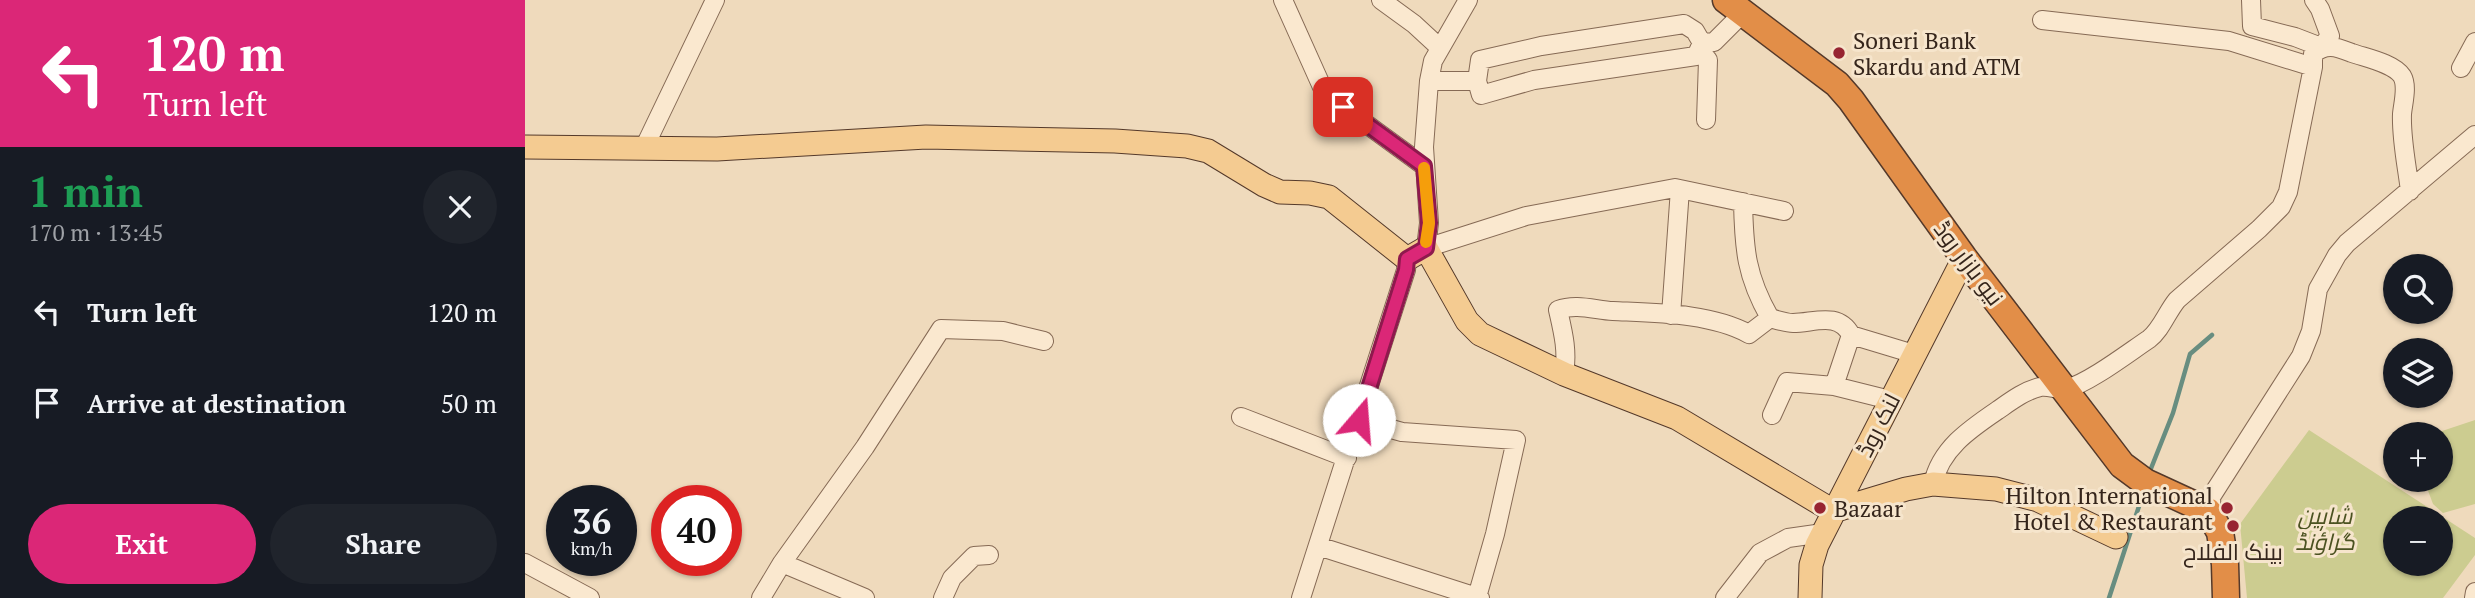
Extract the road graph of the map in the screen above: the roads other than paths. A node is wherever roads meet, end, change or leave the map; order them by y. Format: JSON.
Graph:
{"nodes":[{"id":1,"x":715,"y":0,"type":"edge"},
{"id":2,"x":1283,"y":0,"type":"edge"},
{"id":3,"x":1381,"y":0,"type":"edge"},
{"id":4,"x":1468,"y":0,"type":"edge"},
{"id":5,"x":2251,"y":0,"type":"edge"},
{"id":6,"x":2316,"y":1,"type":"edge"},
{"id":7,"x":1734,"y":6,"type":"edge"},
{"id":8,"x":2042,"y":20,"type":"dead end"},
{"id":9,"x":2475,"y":42,"type":"edge"},
{"id":10,"x":2321,"y":47,"type":"junction"},
{"id":11,"x":1440,"y":48,"type":"junction"},
{"id":12,"x":1699,"y":49,"type":"junction"},
{"id":13,"x":2313,"y":67,"type":"junction"},
{"id":14,"x":2461,"y":68,"type":"dead end"},
{"id":15,"x":1429,"y":81,"type":"junction"},
{"id":16,"x":1477,"y":81,"type":"junction"},
{"id":17,"x":1706,"y":120,"type":"dead end"},
{"id":18,"x":2475,"y":135,"type":"edge"},
{"id":19,"x":525,"y":147,"type":"edge"},
{"id":20,"x":645,"y":148,"type":"junction"},
{"id":21,"x":1424,"y":166,"type":"junction"},
{"id":22,"x":1680,"y":189,"type":"junction"},
{"id":23,"x":2410,"y":191,"type":"junction"},
{"id":24,"x":1743,"y":202,"type":"junction"},
{"id":25,"x":1784,"y":211,"type":"dead end"},
{"id":26,"x":1416,"y":254,"type":"junction"},
{"id":27,"x":1964,"y":258,"type":"junction"},
{"id":28,"x":1671,"y":315,"type":"junction"},
{"id":29,"x":1770,"y":318,"type":"junction"},
{"id":30,"x":1851,"y":335,"type":"junction"},
{"id":31,"x":1044,"y":341,"type":"dead end"},
{"id":32,"x":1914,"y":354,"type":"junction"},
{"id":33,"x":1564,"y":374,"type":"junction"},
{"id":34,"x":1834,"y":386,"type":"junction"},
{"id":35,"x":2064,"y":390,"type":"junction"},
{"id":36,"x":1890,"y":400,"type":"junction"},
{"id":37,"x":1772,"y":415,"type":"dead end"},
{"id":38,"x":1241,"y":417,"type":"dead end"},
{"id":39,"x":1359,"y":420,"type":"junction"},
{"id":40,"x":1347,"y":458,"type":"junction"},
{"id":41,"x":1933,"y":484,"type":"junction"},
{"id":42,"x":1833,"y":511,"type":"junction"},
{"id":43,"x":2212,"y":521,"type":"junction"},
{"id":44,"x":1823,"y":533,"type":"junction"},
{"id":45,"x":2116,"y":537,"type":"dead end"},
{"id":46,"x":1318,"y":546,"type":"junction"},
{"id":47,"x":989,"y":555,"type":"dead end"},
{"id":48,"x":525,"y":563,"type":"edge"},
{"id":49,"x":782,"y":563,"type":"junction"},
{"id":50,"x":2475,"y":592,"type":"edge"},
{"id":51,"x":1479,"y":597,"type":"edge"},
{"id":52,"x":590,"y":598,"type":"edge"},
{"id":53,"x":761,"y":598,"type":"edge"},
{"id":54,"x":865,"y":598,"type":"edge"},
{"id":55,"x":943,"y":598,"type":"edge"},
{"id":56,"x":1301,"y":598,"type":"edge"},
{"id":57,"x":1725,"y":598,"type":"edge"},
{"id":58,"x":1809,"y":598,"type":"edge"},
{"id":59,"x":2226,"y":598,"type":"edge"},
{"id":60,"x":2474,"y":598,"type":"edge"}],
"edges":[{"from":1,"to":20,"type":"street"},
{"from":2,"to":21,"type":"street"},
{"from":3,"to":11,"type":"street"},
{"from":4,"to":11,"type":"street"},
{"from":5,"to":10,"type":"street"},
{"from":6,"to":10,"type":"street"},
{"from":7,"to":12,"type":"street"},
{"from":7,"to":27,"type":"highway","name":"نیو بازار روڈ"},
{"from":8,"to":13,"type":"street"},
{"from":9,"to":14,"type":"street"},
{"from":10,"to":13,"type":"street"},
{"from":10,"to":23,"type":"street"},
{"from":11,"to":15,"type":"street"},
{"from":12,"to":16,"type":"street"},
{"from":12,"to":16,"type":"street"},
{"from":12,"to":17,"type":"street"},
{"from":13,"to":35,"type":"street"},
{"from":15,"to":16,"type":"street"},
{"from":15,"to":21,"type":"street"},
{"from":18,"to":23,"type":"street"},
{"from":19,"to":20,"type":"main road"},
{"from":20,"to":26,"type":"main road"},
{"from":21,"to":26,"type":"street"},
{"from":22,"to":24,"type":"street"},
{"from":22,"to":26,"type":"street"},
{"from":22,"to":28,"type":"street"},
{"from":23,"to":43,"type":"street"},
{"from":24,"to":25,"type":"street"},
{"from":24,"to":29,"type":"street"},
{"from":26,"to":33,"type":"main road"},
{"from":26,"to":39,"type":"street"},
{"from":27,"to":32,"type":"main road","name":"لنک روڈ"},
{"from":27,"to":35,"type":"highway","name":"نیو بازار روڈ"},
{"from":28,"to":29,"type":"street"},
{"from":28,"to":33,"type":"street"},
{"from":29,"to":30,"type":"street"},
{"from":30,"to":32,"type":"street"},
{"from":30,"to":34,"type":"street"},
{"from":31,"to":49,"type":"street"},
{"from":32,"to":36,"type":"main road","name":"لنک روڈ"},
{"from":33,"to":42,"type":"main road"},
{"from":34,"to":36,"type":"street"},
{"from":34,"to":37,"type":"street"},
{"from":35,"to":41,"type":"street"},
{"from":35,"to":43,"type":"highway","name":"نیو بازار روڈ"},
{"from":36,"to":42,"type":"main road","name":"لنک روڈ"},
{"from":38,"to":40,"type":"street"},
{"from":39,"to":40,"type":"street"},
{"from":39,"to":51,"type":"street"},
{"from":40,"to":46,"type":"street"},
{"from":41,"to":42,"type":"main road"},
{"from":41,"to":45,"type":"main road"},
{"from":42,"to":44,"type":"main road","name":"لنک روڈ"},
{"from":43,"to":59,"type":"highway"},
{"from":44,"to":57,"type":"street"},
{"from":44,"to":58,"type":"main road","name":"لنک روڈ"},
{"from":46,"to":51,"type":"street"},
{"from":46,"to":56,"type":"street"},
{"from":47,"to":55,"type":"street"},
{"from":48,"to":52,"type":"street"},
{"from":49,"to":53,"type":"street"},
{"from":49,"to":54,"type":"street"},
{"from":50,"to":60,"type":"street"}]}
